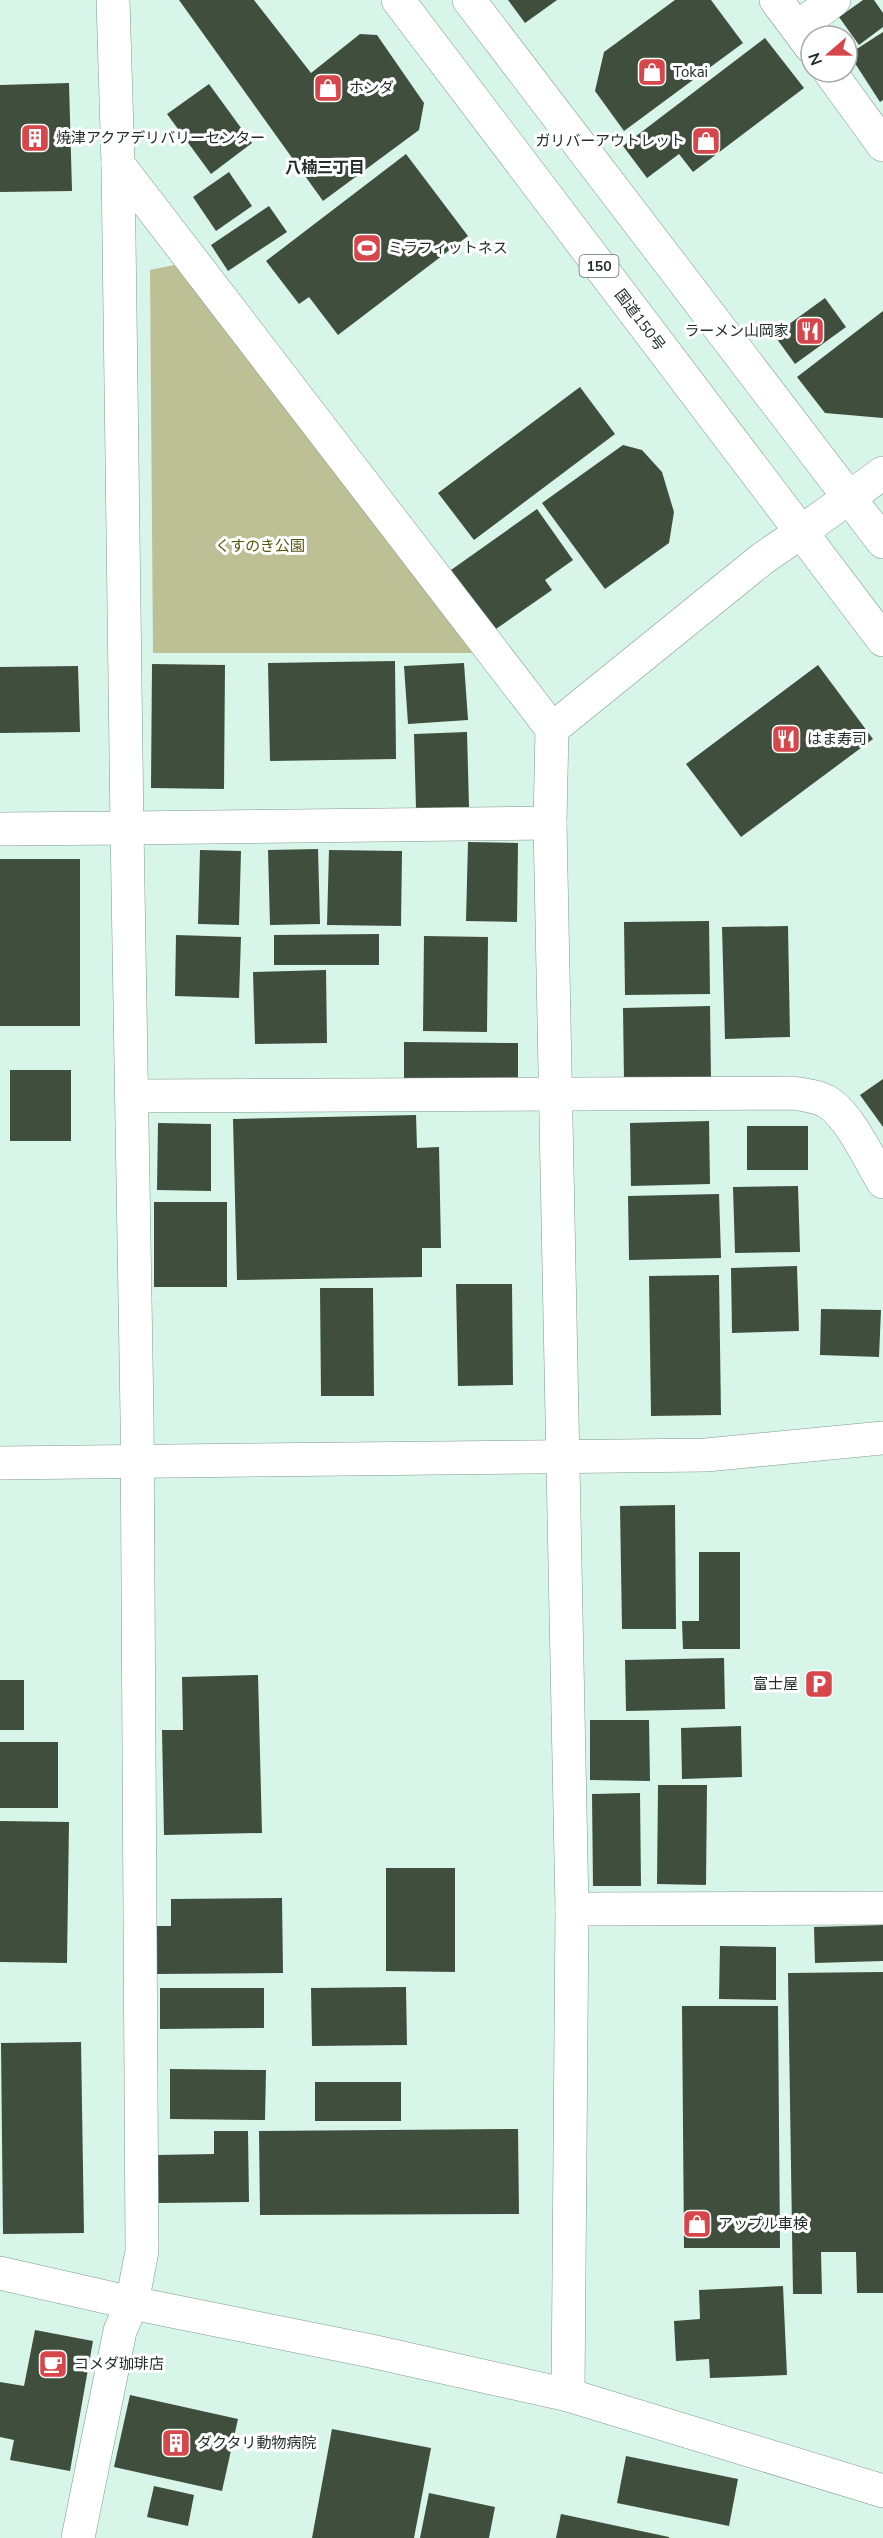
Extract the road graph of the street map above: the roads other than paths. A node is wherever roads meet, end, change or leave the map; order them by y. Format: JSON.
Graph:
{"nodes":[{"id":1,"x":113,"y":0,"type":"edge"},
{"id":2,"x":398,"y":0,"type":"edge"},
{"id":3,"x":469,"y":0,"type":"edge"},
{"id":4,"x":776,"y":0,"type":"edge"},
{"id":5,"x":834,"y":0,"type":"edge"},
{"id":6,"x":815,"y":24,"type":"edge"},
{"id":7,"x":799,"y":30,"type":"edge"},
{"id":8,"x":839,"y":84,"type":"edge"},
{"id":9,"x":883,"y":145,"type":"edge"},
{"id":10,"x":118,"y":164,"type":"junction"},
{"id":11,"x":883,"y":473,"type":"edge"},
{"id":12,"x":849,"y":497,"type":"junction"},
{"id":13,"x":801,"y":532,"type":"junction"},
{"id":14,"x":883,"y":542,"type":"edge"},
{"id":15,"x":883,"y":640,"type":"edge"},
{"id":16,"x":552,"y":729,"type":"junction"},
{"id":17,"x":550,"y":823,"type":"junction"},
{"id":18,"x":127,"y":828,"type":"junction"},
{"id":19,"x":0,"y":829,"type":"edge"},
{"id":20,"x":556,"y":1095,"type":"junction"},
{"id":21,"x":133,"y":1096,"type":"junction"},
{"id":22,"x":883,"y":1182,"type":"edge"},
{"id":23,"x":883,"y":1438,"type":"edge"},
{"id":24,"x":563,"y":1457,"type":"junction"},
{"id":25,"x":138,"y":1462,"type":"junction"},
{"id":26,"x":0,"y":1463,"type":"edge"},
{"id":27,"x":883,"y":1908,"type":"edge"},
{"id":28,"x":572,"y":1909,"type":"junction"},
{"id":29,"x":0,"y":2273,"type":"edge"},
{"id":30,"x":132,"y":2303,"type":"junction"},
{"id":31,"x":568,"y":2395,"type":"junction"},
{"id":32,"x":883,"y":2491,"type":"edge"},
{"id":33,"x":78,"y":2538,"type":"edge"}],
"edges":[{"from":1,"to":10,"type":"main road"},
{"from":2,"to":13,"type":"main road","name":"国道150号","number":"150"},
{"from":3,"to":12,"type":"main road"},
{"from":4,"to":7,"type":"main road"},
{"from":5,"to":6,"type":"main road"},
{"from":8,"to":9,"type":"main road"},
{"from":10,"to":16,"type":"main road"},
{"from":10,"to":18,"type":"main road"},
{"from":11,"to":12,"type":"main road"},
{"from":12,"to":13,"type":"main road"},
{"from":12,"to":14,"type":"main road"},
{"from":13,"to":15,"type":"main road","name":"国道150号","number":"150"},
{"from":13,"to":16,"type":"main road"},
{"from":16,"to":17,"type":"main road"},
{"from":17,"to":18,"type":"main road"},
{"from":17,"to":20,"type":"main road"},
{"from":18,"to":19,"type":"main road"},
{"from":18,"to":21,"type":"main road"},
{"from":20,"to":21,"type":"main road"},
{"from":20,"to":22,"type":"main road"},
{"from":20,"to":24,"type":"main road"},
{"from":21,"to":25,"type":"main road"},
{"from":23,"to":24,"type":"main road"},
{"from":24,"to":25,"type":"main road"},
{"from":24,"to":28,"type":"main road"},
{"from":25,"to":26,"type":"main road"},
{"from":25,"to":30,"type":"main road"},
{"from":27,"to":28,"type":"main road"},
{"from":28,"to":31,"type":"main road"},
{"from":29,"to":30,"type":"main road"},
{"from":30,"to":31,"type":"main road"},
{"from":30,"to":33,"type":"main road"},
{"from":31,"to":32,"type":"main road"}]}
